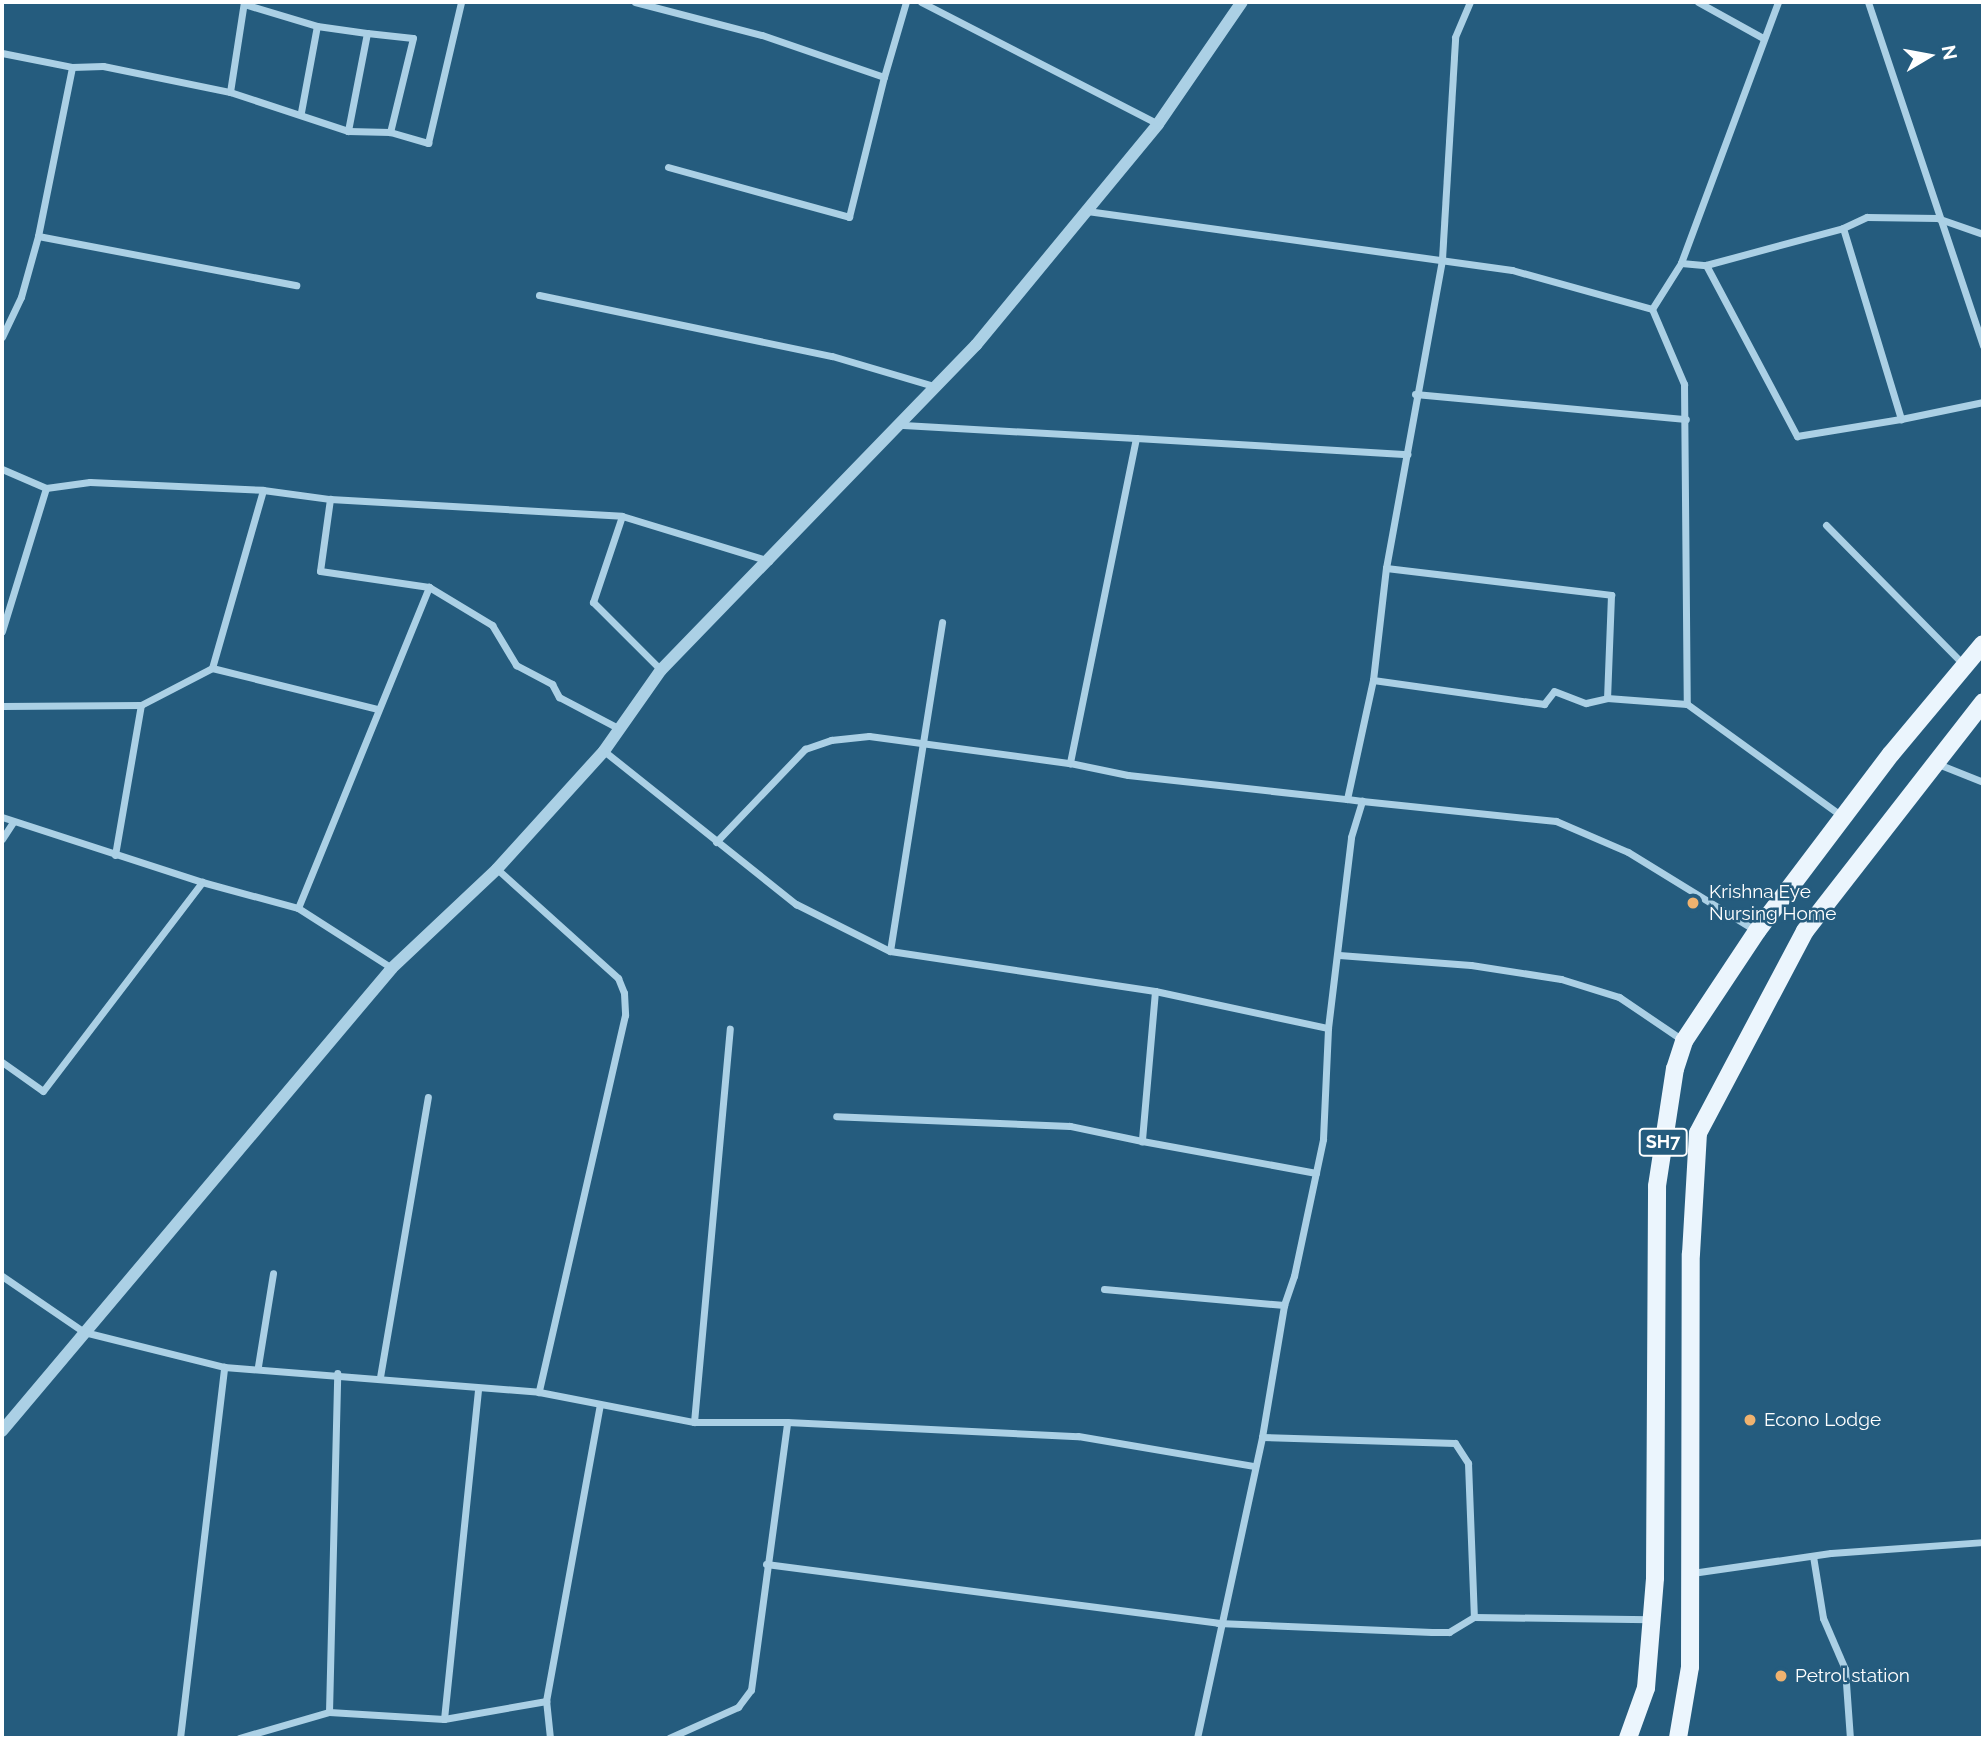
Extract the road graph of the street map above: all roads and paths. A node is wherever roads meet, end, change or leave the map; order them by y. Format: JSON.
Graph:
{"nodes":[{"id":1,"x":461,"y":2,"type":"edge"},
{"id":2,"x":635,"y":2,"type":"edge"},
{"id":3,"x":906,"y":2,"type":"edge"},
{"id":4,"x":921,"y":2,"type":"edge"},
{"id":5,"x":1242,"y":2,"type":"edge"},
{"id":6,"x":1470,"y":2,"type":"edge"},
{"id":7,"x":1698,"y":2,"type":"edge"},
{"id":8,"x":1777,"y":2,"type":"edge"},
{"id":9,"x":1868,"y":2,"type":"edge"},
{"id":10,"x":244,"y":3,"type":"edge"},
{"id":11,"x":317,"y":26,"type":"junction"},
{"id":12,"x":368,"y":33,"type":"junction"},
{"id":13,"x":1763,"y":37,"type":"junction"},
{"id":14,"x":2,"y":53,"type":"edge"},
{"id":15,"x":72,"y":67,"type":"junction"},
{"id":16,"x":884,"y":76,"type":"junction"},
{"id":17,"x":230,"y":92,"type":"junction"},
{"id":18,"x":301,"y":112,"type":"junction"},
{"id":19,"x":1158,"y":124,"type":"junction"},
{"id":20,"x":348,"y":131,"type":"junction"},
{"id":21,"x":390,"y":132,"type":"junction"},
{"id":22,"x":668,"y":167,"type":"dead end"},
{"id":23,"x":1087,"y":211,"type":"junction"},
{"id":24,"x":1937,"y":218,"type":"junction"},
{"id":25,"x":1843,"y":228,"type":"junction"},
{"id":26,"x":1983,"y":234,"type":"edge"},
{"id":27,"x":38,"y":236,"type":"junction"},
{"id":28,"x":1442,"y":259,"type":"junction"},
{"id":29,"x":1681,"y":263,"type":"junction"},
{"id":30,"x":1706,"y":265,"type":"junction"},
{"id":31,"x":296,"y":285,"type":"dead end"},
{"id":32,"x":539,"y":295,"type":"dead end"},
{"id":33,"x":1652,"y":309,"type":"junction"},
{"id":34,"x":2,"y":337,"type":"edge"},
{"id":35,"x":1983,"y":346,"type":"edge"},
{"id":36,"x":937,"y":387,"type":"junction"},
{"id":37,"x":1415,"y":394,"type":"junction"},
{"id":38,"x":1983,"y":402,"type":"edge"},
{"id":39,"x":1686,"y":419,"type":"junction"},
{"id":40,"x":1901,"y":419,"type":"junction"},
{"id":41,"x":903,"y":425,"type":"junction"},
{"id":42,"x":1136,"y":438,"type":"junction"},
{"id":43,"x":1408,"y":454,"type":"junction"},
{"id":44,"x":2,"y":469,"type":"edge"},
{"id":45,"x":46,"y":488,"type":"junction"},
{"id":46,"x":263,"y":490,"type":"junction"},
{"id":47,"x":330,"y":499,"type":"junction"},
{"id":48,"x":622,"y":516,"type":"junction"},
{"id":49,"x":1826,"y":525,"type":"dead end"},
{"id":50,"x":769,"y":561,"type":"junction"},
{"id":51,"x":1386,"y":568,"type":"junction"},
{"id":52,"x":429,"y":587,"type":"junction"},
{"id":53,"x":942,"y":622,"type":"dead end"},
{"id":54,"x":2,"y":631,"type":"edge"},
{"id":55,"x":1983,"y":643,"type":"edge"},
{"id":56,"x":1966,"y":667,"type":"junction"},
{"id":57,"x":212,"y":668,"type":"junction"},
{"id":58,"x":661,"y":670,"type":"junction"},
{"id":59,"x":1373,"y":680,"type":"junction"},
{"id":60,"x":1606,"y":698,"type":"junction"},
{"id":61,"x":1983,"y":702,"type":"edge"},
{"id":62,"x":1688,"y":704,"type":"junction"},
{"id":63,"x":141,"y":705,"type":"junction"},
{"id":64,"x":2,"y":706,"type":"edge"},
{"id":65,"x":378,"y":709,"type":"junction"},
{"id":66,"x":620,"y":729,"type":"junction"},
{"id":67,"x":921,"y":741,"type":"junction"},
{"id":68,"x":604,"y":751,"type":"junction"},
{"id":69,"x":1070,"y":762,"type":"junction"},
{"id":70,"x":1937,"y":764,"type":"junction"},
{"id":71,"x":1983,"y":782,"type":"edge"},
{"id":72,"x":1348,"y":799,"type":"junction"},
{"id":73,"x":1362,"y":801,"type":"junction"},
{"id":74,"x":2,"y":817,"type":"edge"},
{"id":75,"x":1844,"y":817,"type":"junction"},
{"id":76,"x":13,"y":821,"type":"junction"},
{"id":77,"x":2,"y":839,"type":"edge"},
{"id":78,"x":716,"y":842,"type":"junction"},
{"id":79,"x":115,"y":855,"type":"junction"},
{"id":80,"x":496,"y":869,"type":"junction"},
{"id":81,"x":202,"y":882,"type":"junction"},
{"id":82,"x":298,"y":908,"type":"junction"},
{"id":83,"x":1757,"y":931,"type":"junction"},
{"id":84,"x":890,"y":951,"type":"junction"},
{"id":85,"x":1339,"y":955,"type":"junction"},
{"id":86,"x":392,"y":968,"type":"junction"},
{"id":87,"x":1155,"y":991,"type":"junction"},
{"id":88,"x":1328,"y":1028,"type":"junction"},
{"id":89,"x":730,"y":1029,"type":"dead end"},
{"id":90,"x":1684,"y":1041,"type":"junction"},
{"id":91,"x":2,"y":1062,"type":"edge"},
{"id":92,"x":428,"y":1097,"type":"dead end"},
{"id":93,"x":836,"y":1116,"type":"dead end"},
{"id":94,"x":1142,"y":1141,"type":"junction"},
{"id":95,"x":1316,"y":1173,"type":"junction"},
{"id":96,"x":273,"y":1273,"type":"dead end"},
{"id":97,"x":2,"y":1276,"type":"edge"},
{"id":98,"x":1104,"y":1290,"type":"dead end"},
{"id":99,"x":1284,"y":1305,"type":"junction"},
{"id":100,"x":84,"y":1332,"type":"junction"},
{"id":101,"x":258,"y":1366,"type":"junction"},
{"id":102,"x":224,"y":1367,"type":"junction"},
{"id":103,"x":337,"y":1373,"type":"junction"},
{"id":104,"x":380,"y":1377,"type":"junction"},
{"id":105,"x":478,"y":1389,"type":"junction"},
{"id":106,"x":539,"y":1392,"type":"junction"},
{"id":107,"x":600,"y":1405,"type":"junction"},
{"id":108,"x":694,"y":1422,"type":"junction"},
{"id":109,"x":787,"y":1422,"type":"junction"},
{"id":110,"x":2,"y":1431,"type":"edge"},
{"id":111,"x":1262,"y":1437,"type":"junction"},
{"id":112,"x":1254,"y":1466,"type":"junction"},
{"id":113,"x":1983,"y":1542,"type":"edge"},
{"id":114,"x":1813,"y":1556,"type":"junction"},
{"id":115,"x":766,"y":1564,"type":"junction"},
{"id":116,"x":1689,"y":1573,"type":"junction"},
{"id":117,"x":1474,"y":1617,"type":"junction"},
{"id":118,"x":1653,"y":1619,"type":"junction"},
{"id":119,"x":1219,"y":1623,"type":"junction"},
{"id":120,"x":545,"y":1700,"type":"junction"},
{"id":121,"x":329,"y":1712,"type":"junction"},
{"id":122,"x":444,"y":1719,"type":"junction"},
{"id":123,"x":180,"y":1738,"type":"edge"},
{"id":124,"x":239,"y":1738,"type":"edge"},
{"id":125,"x":551,"y":1738,"type":"edge"},
{"id":126,"x":669,"y":1738,"type":"edge"},
{"id":127,"x":1197,"y":1738,"type":"edge"},
{"id":128,"x":1628,"y":1738,"type":"edge"},
{"id":129,"x":1678,"y":1738,"type":"edge"},
{"id":130,"x":1850,"y":1738,"type":"edge"}],
"edges":[{"from":1,"to":21,"type":"street"},
{"from":2,"to":16,"type":"street"},
{"from":3,"to":16,"type":"street"},
{"from":4,"to":19,"type":"street"},
{"from":5,"to":19,"type":"street"},
{"from":6,"to":28,"type":"street"},
{"from":7,"to":13,"type":"street"},
{"from":8,"to":13,"type":"street"},
{"from":9,"to":24,"type":"street"},
{"from":10,"to":11,"type":"street"},
{"from":10,"to":17,"type":"street"},
{"from":11,"to":12,"type":"street"},
{"from":11,"to":18,"type":"street"},
{"from":12,"to":20,"type":"street"},
{"from":12,"to":21,"type":"street"},
{"from":13,"to":29,"type":"street"},
{"from":14,"to":15,"type":"street"},
{"from":15,"to":17,"type":"street"},
{"from":15,"to":27,"type":"street"},
{"from":16,"to":22,"type":"street"},
{"from":17,"to":18,"type":"street"},
{"from":18,"to":20,"type":"street"},
{"from":19,"to":23,"type":"street"},
{"from":20,"to":21,"type":"street"},
{"from":23,"to":28,"type":"street"},
{"from":23,"to":36,"type":"street"},
{"from":24,"to":25,"type":"street"},
{"from":24,"to":26,"type":"street"},
{"from":24,"to":35,"type":"street"},
{"from":25,"to":30,"type":"street"},
{"from":25,"to":40,"type":"street"},
{"from":27,"to":31,"type":"street"},
{"from":27,"to":34,"type":"street"},
{"from":28,"to":33,"type":"street"},
{"from":28,"to":37,"type":"street"},
{"from":29,"to":30,"type":"street"},
{"from":29,"to":33,"type":"street"},
{"from":30,"to":40,"type":"street"},
{"from":32,"to":36,"type":"street"},
{"from":33,"to":39,"type":"street"},
{"from":36,"to":41,"type":"street"},
{"from":37,"to":39,"type":"street"},
{"from":37,"to":43,"type":"street"},
{"from":38,"to":40,"type":"street"},
{"from":39,"to":62,"type":"street"},
{"from":41,"to":42,"type":"street"},
{"from":41,"to":50,"type":"street"},
{"from":42,"to":43,"type":"street"},
{"from":42,"to":69,"type":"street"},
{"from":43,"to":51,"type":"street"},
{"from":44,"to":45,"type":"street"},
{"from":45,"to":46,"type":"street"},
{"from":45,"to":54,"type":"street"},
{"from":46,"to":47,"type":"street"},
{"from":46,"to":57,"type":"street"},
{"from":47,"to":48,"type":"street"},
{"from":47,"to":52,"type":"street"},
{"from":48,"to":50,"type":"street"},
{"from":48,"to":58,"type":"street"},
{"from":49,"to":56,"type":"street"},
{"from":50,"to":58,"type":"street"},
{"from":51,"to":59,"type":"street"},
{"from":51,"to":60,"type":"street"},
{"from":52,"to":65,"type":"street"},
{"from":52,"to":66,"type":"street"},
{"from":53,"to":67,"type":"street"},
{"from":55,"to":56,"type":"main road","number":"SH7"},
{"from":56,"to":75,"type":"main road","number":"SH7"},
{"from":57,"to":63,"type":"street"},
{"from":57,"to":65,"type":"street"},
{"from":58,"to":66,"type":"street"},
{"from":59,"to":60,"type":"street"},
{"from":59,"to":72,"type":"street"},
{"from":60,"to":62,"type":"street"},
{"from":61,"to":70,"type":"main road","number":"SH7"},
{"from":62,"to":75,"type":"street"},
{"from":63,"to":64,"type":"street"},
{"from":63,"to":79,"type":"street"},
{"from":65,"to":82,"type":"street"},
{"from":66,"to":68,"type":"street"},
{"from":67,"to":69,"type":"street"},
{"from":67,"to":78,"type":"street"},
{"from":67,"to":84,"type":"street"},
{"from":68,"to":78,"type":"street"},
{"from":68,"to":80,"type":"street"},
{"from":69,"to":72,"type":"street"},
{"from":70,"to":71,"type":"street"},
{"from":70,"to":116,"type":"main road","number":"SH7"},
{"from":72,"to":73,"type":"street"},
{"from":73,"to":83,"type":"street"},
{"from":73,"to":85,"type":"street"},
{"from":74,"to":76,"type":"street"},
{"from":75,"to":83,"type":"main road","number":"SH7"},
{"from":76,"to":77,"type":"street"},
{"from":76,"to":79,"type":"street"},
{"from":78,"to":84,"type":"street"},
{"from":79,"to":81,"type":"street"},
{"from":80,"to":86,"type":"street"},
{"from":80,"to":106,"type":"street"},
{"from":81,"to":82,"type":"street"},
{"from":81,"to":91,"type":"street"},
{"from":82,"to":86,"type":"street"},
{"from":83,"to":90,"type":"main road","number":"SH7"},
{"from":84,"to":87,"type":"street"},
{"from":85,"to":88,"type":"street"},
{"from":85,"to":90,"type":"street"},
{"from":86,"to":100,"type":"street"},
{"from":87,"to":88,"type":"street"},
{"from":87,"to":94,"type":"street"},
{"from":88,"to":95,"type":"street"},
{"from":89,"to":108,"type":"street"},
{"from":90,"to":118,"type":"main road","number":"SH7"},
{"from":92,"to":104,"type":"street"},
{"from":93,"to":94,"type":"street"},
{"from":94,"to":95,"type":"street"},
{"from":95,"to":99,"type":"street"},
{"from":96,"to":101,"type":"street"},
{"from":97,"to":100,"type":"street"},
{"from":98,"to":99,"type":"street"},
{"from":99,"to":111,"type":"street"},
{"from":100,"to":102,"type":"street"},
{"from":100,"to":110,"type":"street"},
{"from":101,"to":102,"type":"street"},
{"from":101,"to":103,"type":"street"},
{"from":102,"to":123,"type":"street"},
{"from":103,"to":104,"type":"street"},
{"from":103,"to":121,"type":"street"},
{"from":104,"to":105,"type":"street"},
{"from":105,"to":106,"type":"street"},
{"from":105,"to":122,"type":"street"},
{"from":106,"to":107,"type":"street"},
{"from":107,"to":108,"type":"street"},
{"from":107,"to":120,"type":"street"},
{"from":108,"to":109,"type":"street"},
{"from":109,"to":112,"type":"street"},
{"from":109,"to":115,"type":"street"},
{"from":111,"to":112,"type":"street"},
{"from":111,"to":117,"type":"street"},
{"from":112,"to":119,"type":"street"},
{"from":113,"to":114,"type":"street"},
{"from":114,"to":116,"type":"street"},
{"from":114,"to":130,"type":"street"},
{"from":115,"to":119,"type":"street"},
{"from":115,"to":126,"type":"street"},
{"from":116,"to":129,"type":"main road","number":"SH7"},
{"from":117,"to":118,"type":"street"},
{"from":117,"to":119,"type":"street"},
{"from":118,"to":128,"type":"main road","number":"SH7"},
{"from":119,"to":127,"type":"street"},
{"from":120,"to":122,"type":"street"},
{"from":120,"to":125,"type":"street"},
{"from":121,"to":122,"type":"street"},
{"from":121,"to":124,"type":"street"}]}
